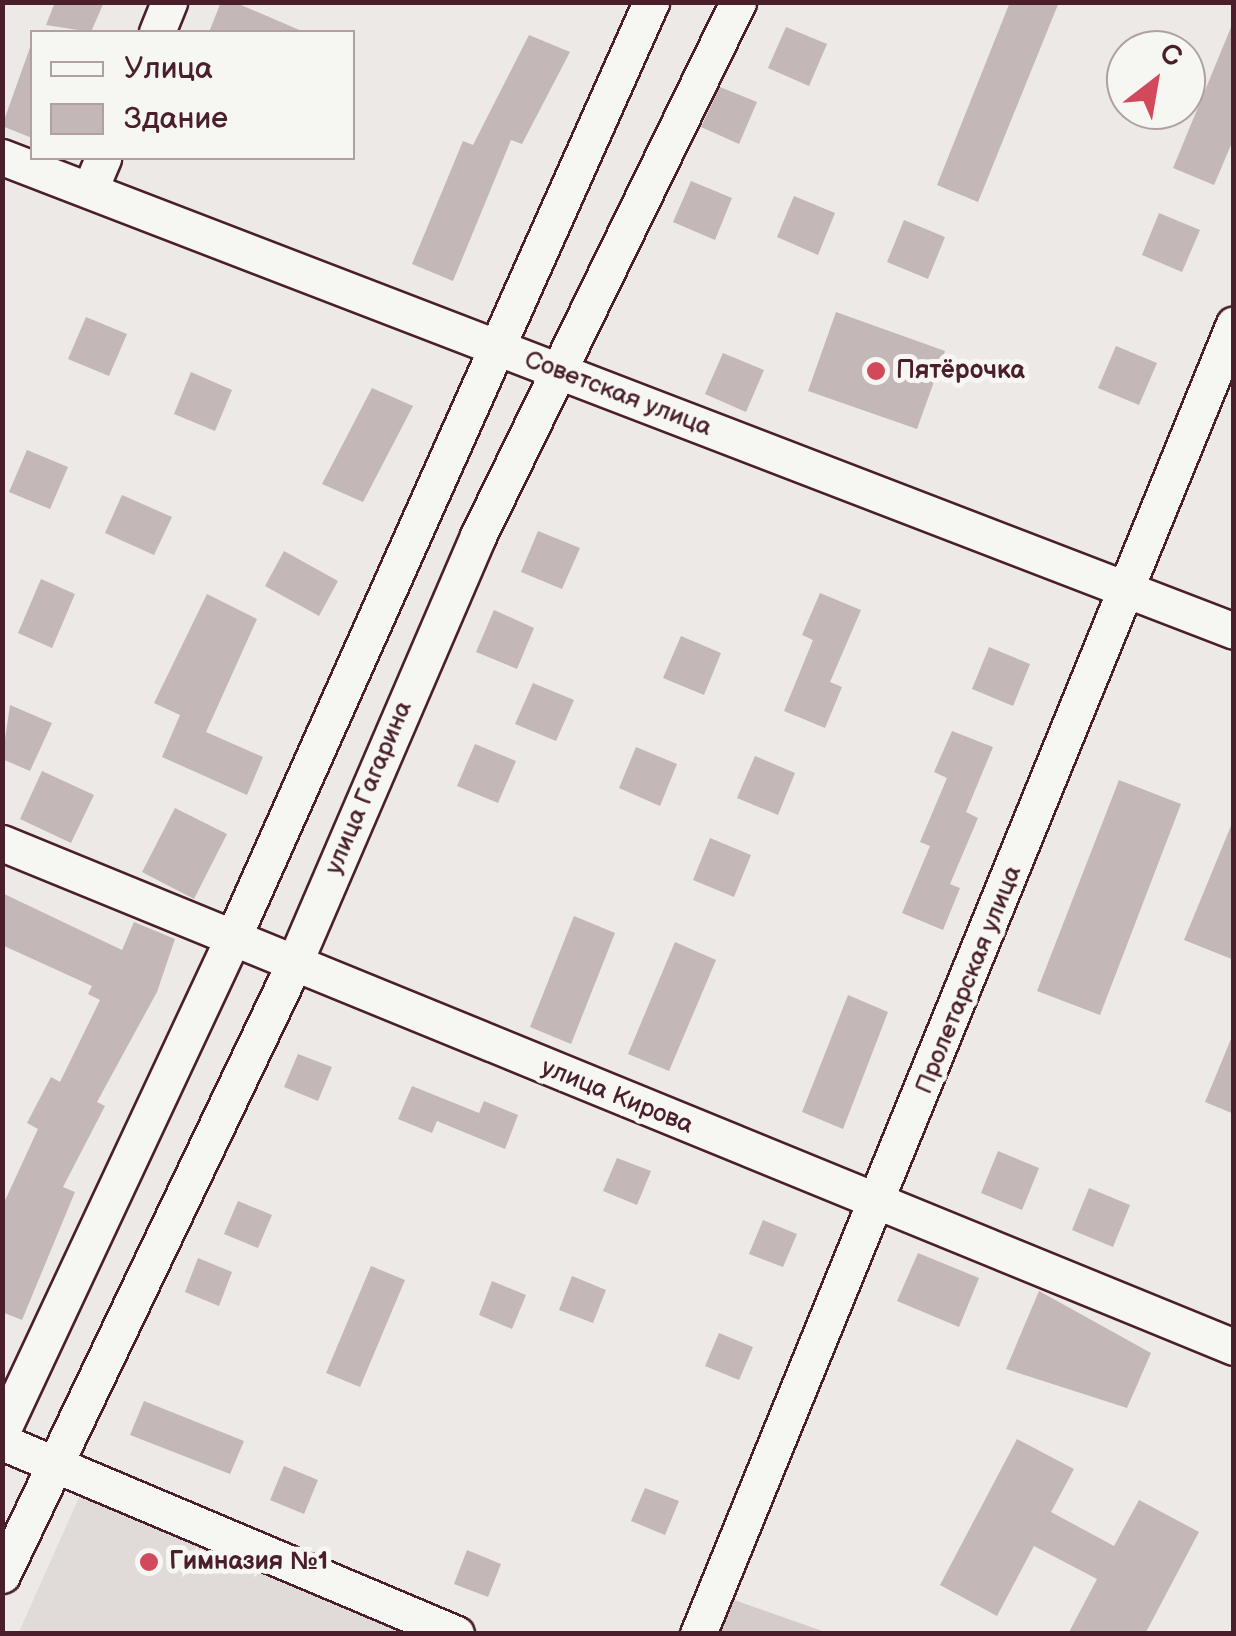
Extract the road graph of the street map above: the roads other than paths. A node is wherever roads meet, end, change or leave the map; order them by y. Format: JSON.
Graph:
{"nodes":[{"id":1,"x":169,"y":2,"type":"edge"},
{"id":2,"x":650,"y":2,"type":"edge"},
{"id":3,"x":738,"y":2,"type":"edge"},
{"id":4,"x":157,"y":30,"type":"edge"},
{"id":5,"x":2,"y":157,"type":"edge"},
{"id":6,"x":97,"y":173,"type":"edge"},
{"id":7,"x":1234,"y":324,"type":"edge"},
{"id":8,"x":494,"y":346,"type":"junction"},
{"id":9,"x":562,"y":372,"type":"junction"},
{"id":10,"x":1127,"y":590,"type":"junction"},
{"id":11,"x":1234,"y":631,"type":"edge"},
{"id":12,"x":2,"y":843,"type":"edge"},
{"id":13,"x":231,"y":942,"type":"junction"},
{"id":14,"x":292,"y":968,"type":"junction"},
{"id":15,"x":880,"y":1202,"type":"junction"},
{"id":16,"x":1234,"y":1347,"type":"edge"},
{"id":17,"x":2,"y":1431,"type":"edge"},
{"id":18,"x":2,"y":1442,"type":"edge"},
{"id":19,"x":50,"y":1465,"type":"junction"},
{"id":20,"x":2,"y":1575,"type":"edge"},
{"id":21,"x":456,"y":1634,"type":"edge"},
{"id":22,"x":698,"y":1634,"type":"edge"}],
"edges":[{"from":1,"to":4,"type":"street"},
{"from":2,"to":8,"type":"street"},
{"from":3,"to":9,"type":"street","name":"улица Гагарина"},
{"from":5,"to":6,"type":"street","name":"Советская улица"},
{"from":6,"to":8,"type":"street","name":"Советская улица"},
{"from":7,"to":10,"type":"street","name":"Пролетарская улица"},
{"from":8,"to":9,"type":"street","name":"Советская улица"},
{"from":8,"to":13,"type":"street"},
{"from":9,"to":10,"type":"street","name":"Советская улица"},
{"from":9,"to":14,"type":"street","name":"улица Гагарина"},
{"from":10,"to":11,"type":"street","name":"Советская улица"},
{"from":10,"to":15,"type":"street","name":"Пролетарская улица"},
{"from":12,"to":13,"type":"street","name":"улица Кирова"},
{"from":13,"to":14,"type":"street","name":"улица Кирова"},
{"from":13,"to":17,"type":"street"},
{"from":14,"to":15,"type":"street","name":"улица Кирова"},
{"from":14,"to":19,"type":"street","name":"улица Гагарина"},
{"from":15,"to":16,"type":"street","name":"улица Кирова"},
{"from":15,"to":22,"type":"street","name":"Пролетарская улица"},
{"from":18,"to":19,"type":"street"},
{"from":19,"to":20,"type":"street","name":"улица Гагарина"},
{"from":19,"to":21,"type":"street"}]}
